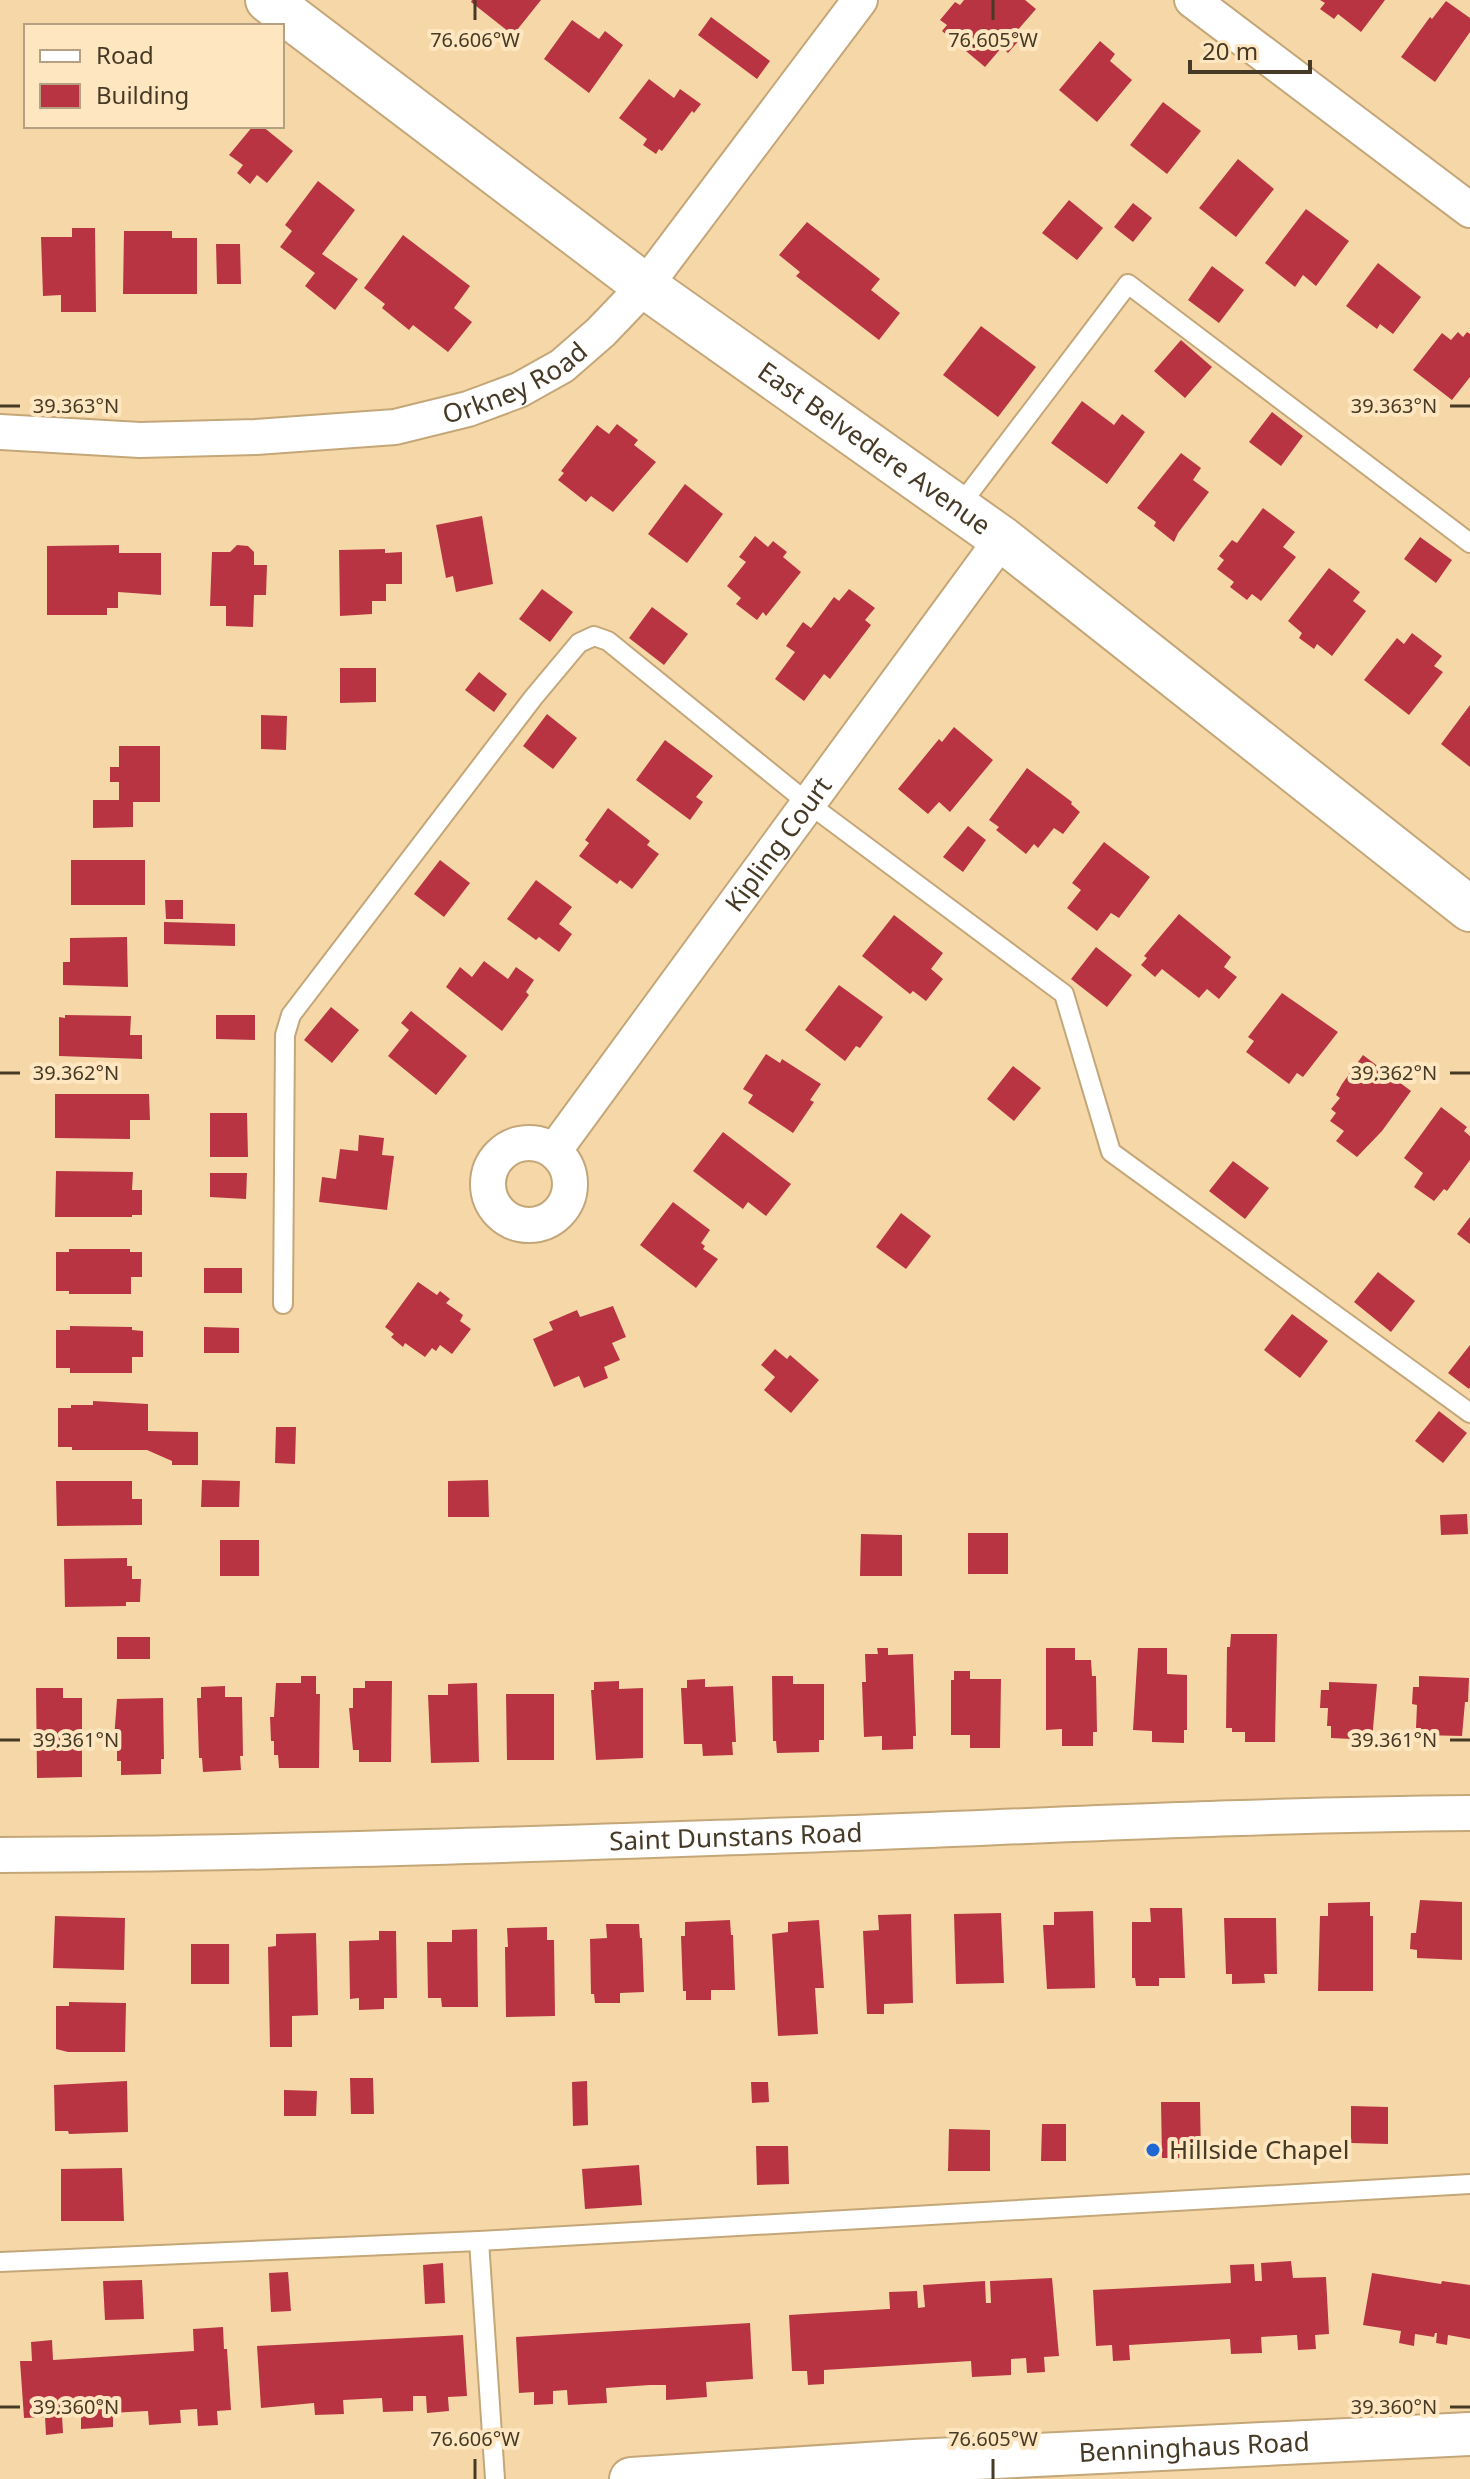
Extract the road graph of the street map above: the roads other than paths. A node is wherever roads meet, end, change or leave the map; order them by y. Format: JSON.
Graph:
{"nodes":[{"id":1,"x":268,"y":0,"type":"edge"},
{"id":2,"x":860,"y":0,"type":"edge"},
{"id":3,"x":1192,"y":0,"type":"edge"},
{"id":4,"x":1470,"y":210,"type":"edge"},
{"id":5,"x":645,"y":286,"type":"junction"},
{"id":6,"x":0,"y":432,"type":"edge"},
{"id":7,"x":958,"y":508,"type":"junction"},
{"id":8,"x":1002,"y":539,"type":"junction"},
{"id":9,"x":1470,"y":543,"type":"edge"},
{"id":10,"x":809,"y":804,"type":"junction"},
{"id":11,"x":1470,"y":909,"type":"edge"},
{"id":12,"x":554,"y":1151,"type":"dead end"},
{"id":13,"x":283,"y":1304,"type":"dead end"},
{"id":14,"x":1470,"y":1413,"type":"edge"},
{"id":15,"x":1470,"y":1813,"type":"edge"},
{"id":16,"x":0,"y":1855,"type":"edge"},
{"id":17,"x":1470,"y":2184,"type":"edge"},
{"id":18,"x":479,"y":2241,"type":"junction"},
{"id":19,"x":0,"y":2262,"type":"edge"},
{"id":20,"x":1470,"y":2434,"type":"edge"},
{"id":21,"x":495,"y":2479,"type":"edge"},
{"id":22,"x":631,"y":2479,"type":"edge"}],
"edges":[{"from":1,"to":5,"type":"main road","name":"East Belvedere Avenue"},
{"from":2,"to":5,"type":"street","name":"Orkney Road"},
{"from":3,"to":4,"type":"street"},
{"from":5,"to":6,"type":"street","name":"Orkney Road"},
{"from":5,"to":7,"type":"main road","name":"East Belvedere Avenue"},
{"from":7,"to":8,"type":"main road","name":"East Belvedere Avenue"},
{"from":7,"to":9,"type":"lane"},
{"from":8,"to":10,"type":"street","name":"Kipling Court"},
{"from":8,"to":11,"type":"main road","name":"East Belvedere Avenue"},
{"from":10,"to":12,"type":"street","name":"Kipling Court"},
{"from":10,"to":13,"type":"lane"},
{"from":10,"to":14,"type":"lane"},
{"from":15,"to":16,"type":"street","name":"Saint Dunstans Road"},
{"from":17,"to":18,"type":"lane"},
{"from":18,"to":19,"type":"lane"},
{"from":18,"to":21,"type":"lane"},
{"from":20,"to":22,"type":"street","name":"Benninghaus Road"}]}
